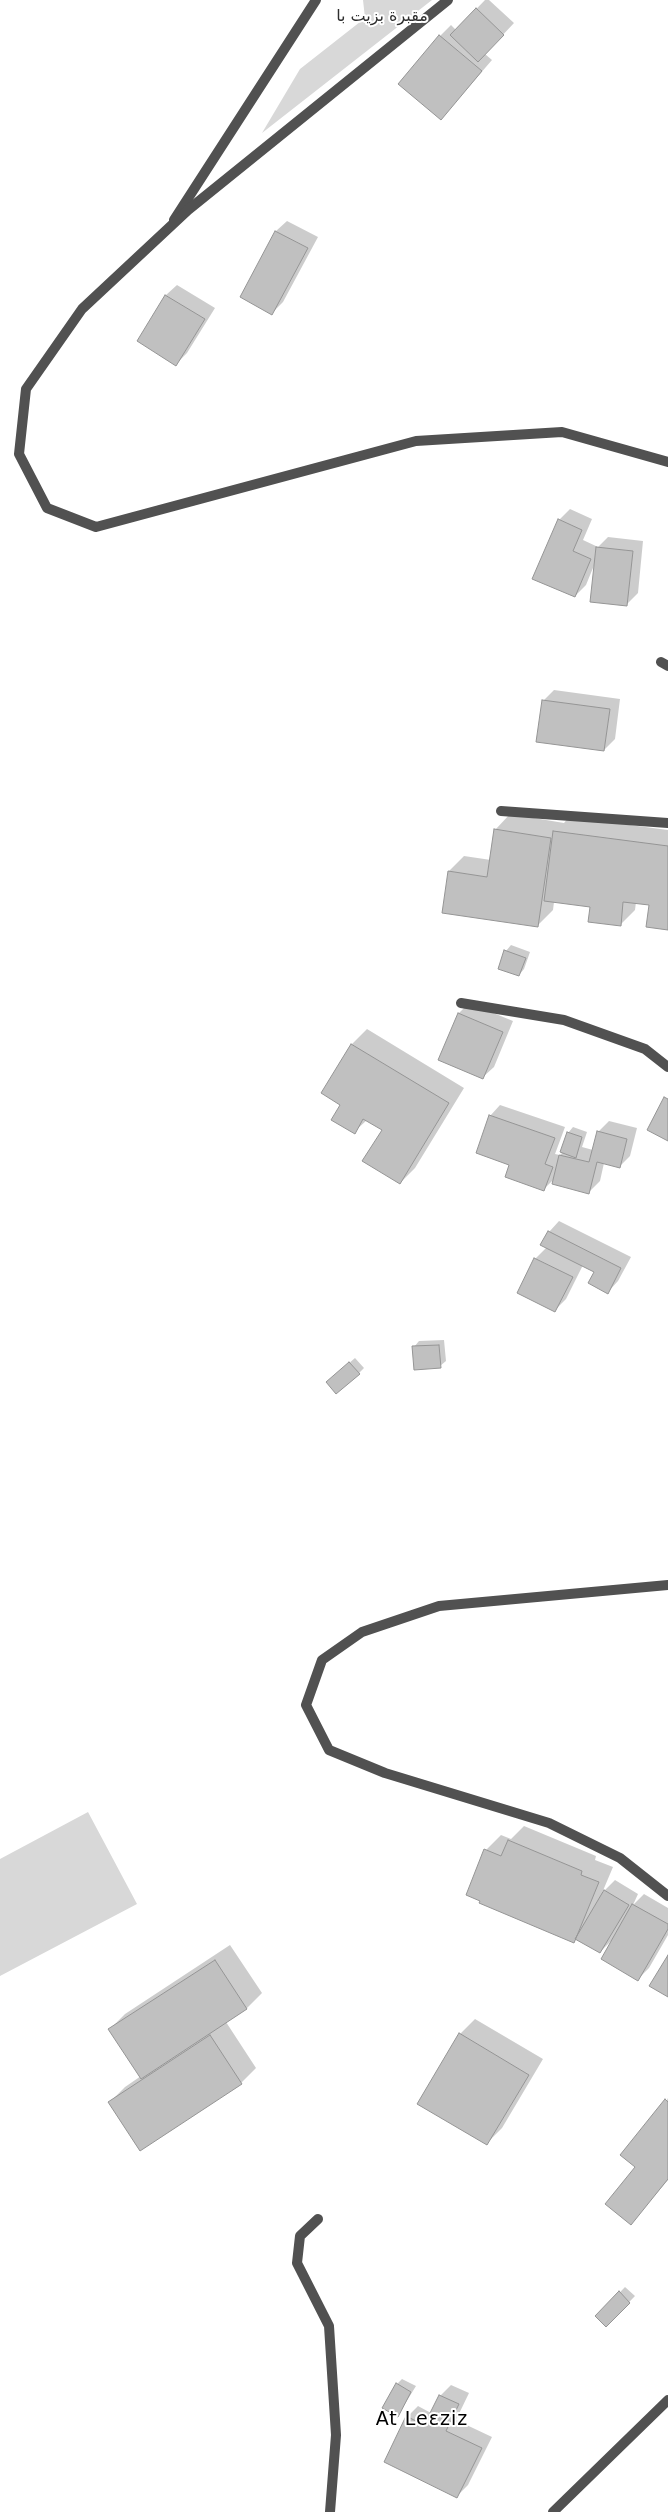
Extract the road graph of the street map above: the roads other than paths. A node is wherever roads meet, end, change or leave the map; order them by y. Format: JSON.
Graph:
{"nodes":[{"id":1,"x":316,"y":0,"type":"edge"},
{"id":2,"x":448,"y":0,"type":"edge"},
{"id":3,"x":170,"y":227,"type":"junction"},
{"id":4,"x":668,"y":462,"type":"edge"},
{"id":5,"x":501,"y":811,"type":"dead end"},
{"id":6,"x":668,"y":823,"type":"edge"},
{"id":7,"x":460,"y":1003,"type":"dead end"},
{"id":8,"x":668,"y":1067,"type":"edge"},
{"id":9,"x":668,"y":1585,"type":"edge"},
{"id":10,"x":668,"y":1896,"type":"edge"},
{"id":11,"x":318,"y":2219,"type":"dead end"},
{"id":12,"x":668,"y":2400,"type":"edge"},
{"id":13,"x":330,"y":2512,"type":"edge"},
{"id":14,"x":554,"y":2512,"type":"edge"}],
"edges":[{"from":1,"to":3,"type":"street"},
{"from":2,"to":3,"type":"street"},
{"from":3,"to":4,"type":"street"},
{"from":5,"to":6,"type":"street"},
{"from":7,"to":8,"type":"street"},
{"from":9,"to":10,"type":"street"},
{"from":11,"to":13,"type":"street"},
{"from":12,"to":14,"type":"street"}]}
